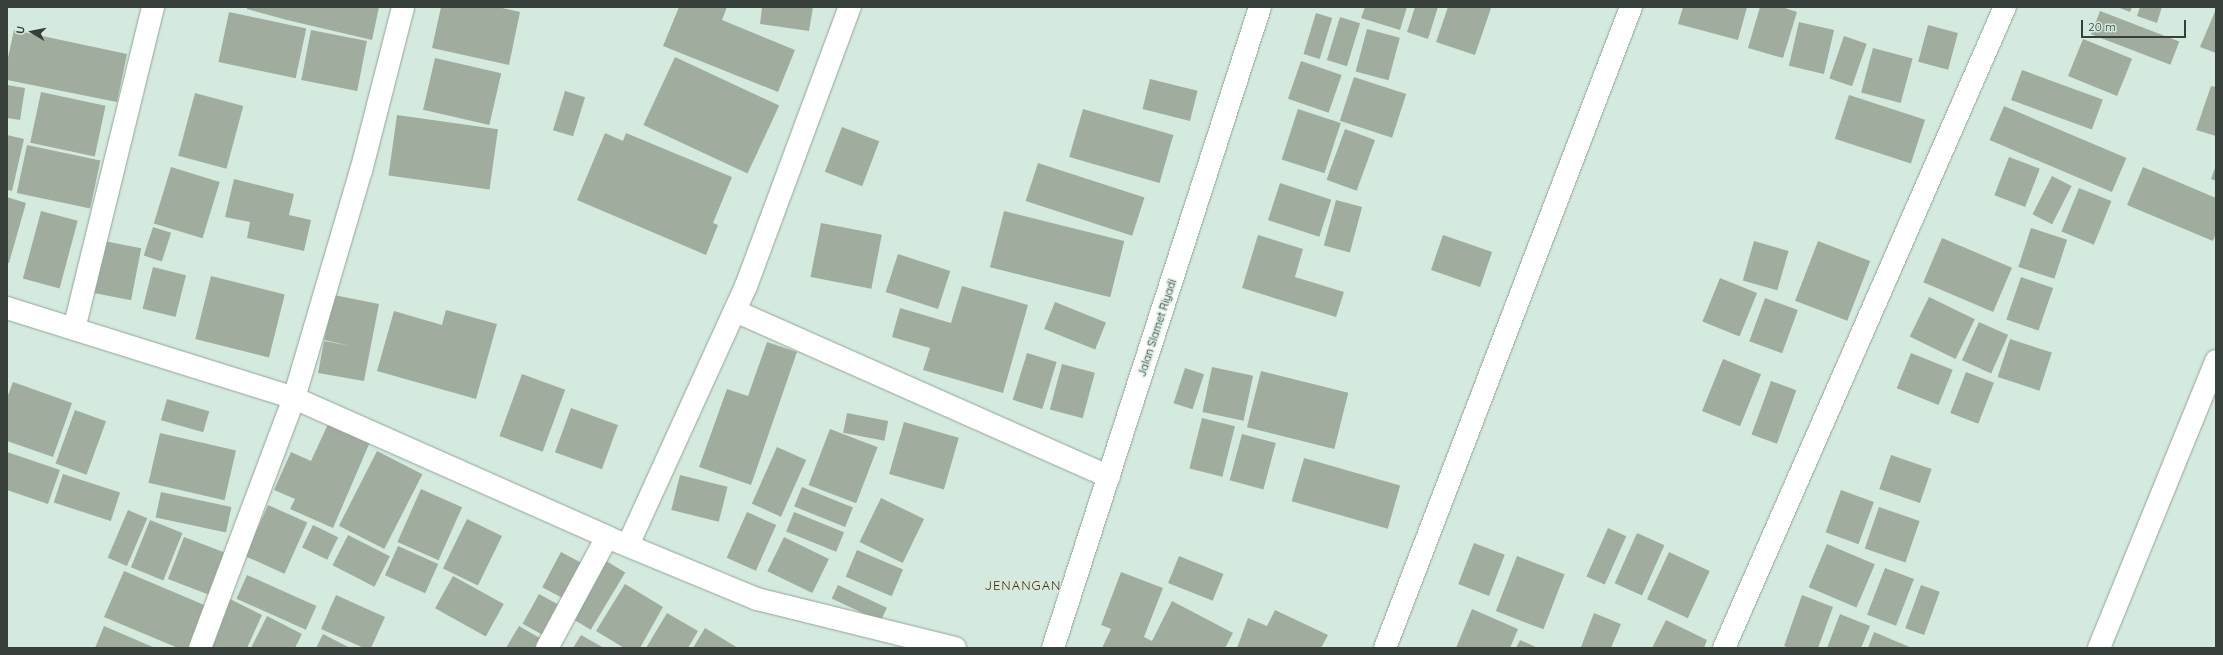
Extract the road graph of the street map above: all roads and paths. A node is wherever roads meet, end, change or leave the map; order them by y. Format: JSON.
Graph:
{"nodes":[{"id":1,"x":153,"y":7,"type":"edge"},
{"id":2,"x":403,"y":7,"type":"edge"},
{"id":3,"x":850,"y":7,"type":"edge"},
{"id":4,"x":1260,"y":7,"type":"edge"},
{"id":5,"x":1631,"y":7,"type":"edge"},
{"id":6,"x":2005,"y":7,"type":"edge"},
{"id":7,"x":7,"y":308,"type":"edge"},
{"id":8,"x":735,"y":311,"type":"junction"},
{"id":9,"x":74,"y":329,"type":"junction"},
{"id":10,"x":2216,"y":361,"type":"edge"},
{"id":11,"x":294,"y":398,"type":"junction"},
{"id":12,"x":1109,"y":477,"type":"junction"},
{"id":13,"x":607,"y":537,"type":"junction"},
{"id":14,"x":628,"y":545,"type":"junction"},
{"id":15,"x":200,"y":648,"type":"edge"},
{"id":16,"x":547,"y":648,"type":"edge"},
{"id":17,"x":955,"y":648,"type":"edge"},
{"id":18,"x":1053,"y":648,"type":"edge"},
{"id":19,"x":1385,"y":648,"type":"edge"},
{"id":20,"x":1724,"y":648,"type":"edge"},
{"id":21,"x":2099,"y":648,"type":"edge"}],
"edges":[{"from":1,"to":9,"type":"street"},
{"from":2,"to":11,"type":"street"},
{"from":3,"to":8,"type":"street"},
{"from":4,"to":12,"type":"street","name":"Jalan Slamet Riyadi"},
{"from":5,"to":19,"type":"street"},
{"from":6,"to":20,"type":"street"},
{"from":7,"to":9,"type":"street"},
{"from":8,"to":12,"type":"street"},
{"from":8,"to":14,"type":"street"},
{"from":9,"to":11,"type":"street"},
{"from":10,"to":21,"type":"street"},
{"from":11,"to":13,"type":"street"},
{"from":11,"to":15,"type":"street"},
{"from":12,"to":18,"type":"street","name":"Jalan Slamet Riyadi"},
{"from":13,"to":14,"type":"street"},
{"from":13,"to":16,"type":"street"},
{"from":14,"to":17,"type":"street"}]}
